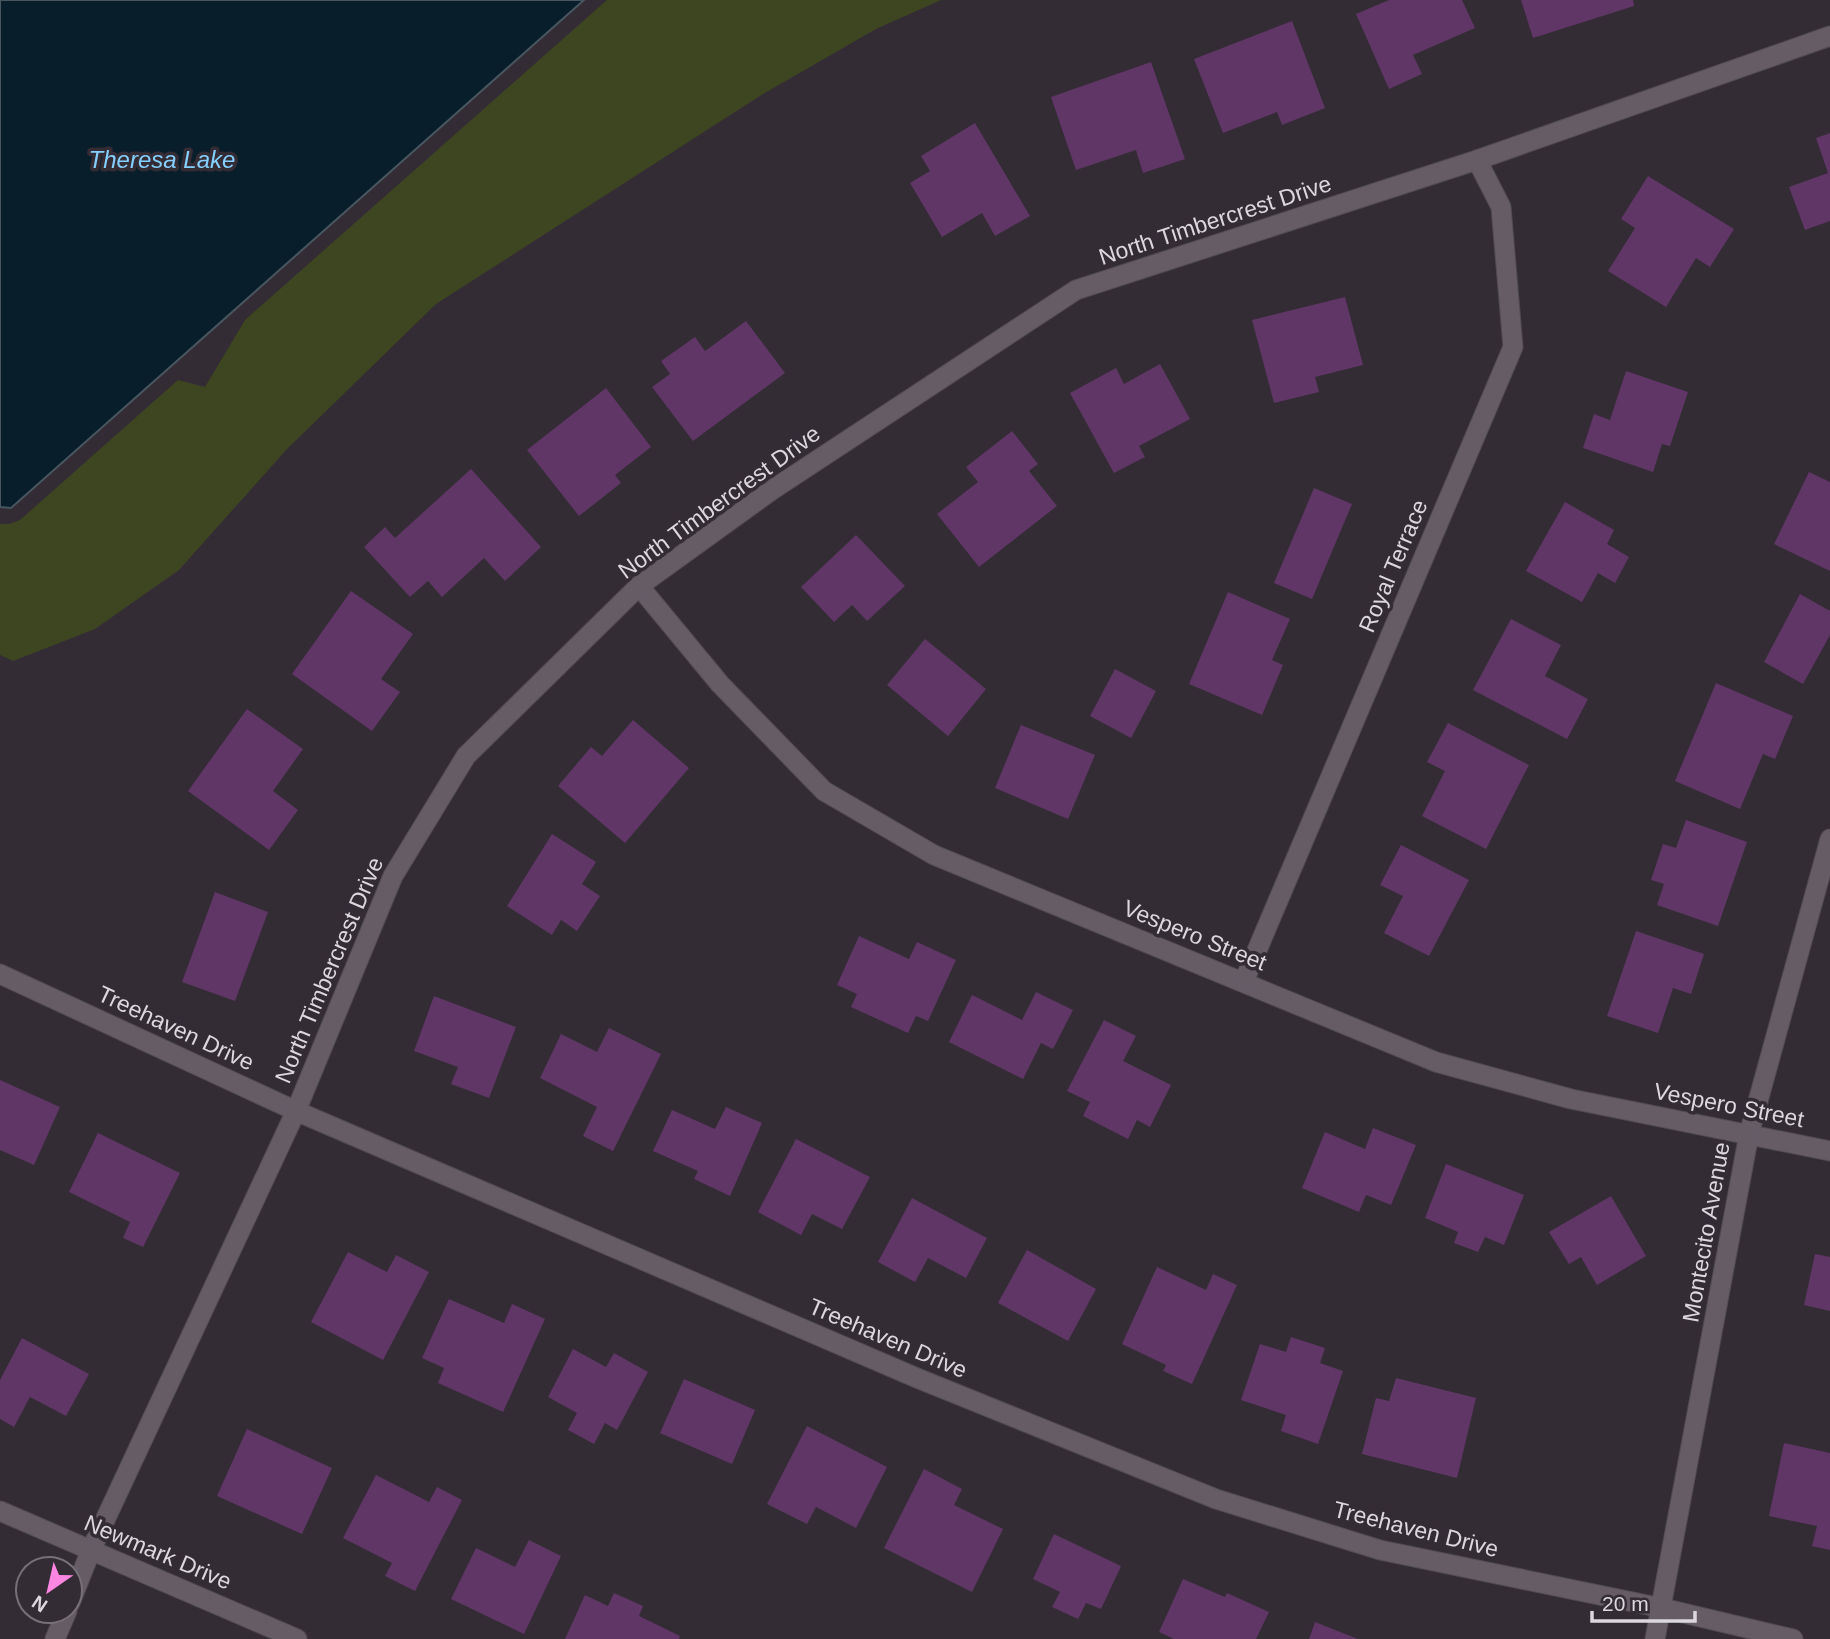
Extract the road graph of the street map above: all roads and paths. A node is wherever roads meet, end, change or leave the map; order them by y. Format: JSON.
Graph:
{"nodes":[{"id":1,"x":1830,"y":36,"type":"edge"},
{"id":2,"x":1477,"y":160,"type":"junction"},
{"id":3,"x":639,"y":586,"type":"junction"},
{"id":4,"x":1830,"y":839,"type":"edge"},
{"id":5,"x":0,"y":974,"type":"edge"},
{"id":6,"x":1244,"y":981,"type":"junction"},
{"id":7,"x":296,"y":1111,"type":"junction"},
{"id":8,"x":1749,"y":1134,"type":"junction"},
{"id":9,"x":1830,"y":1151,"type":"edge"},
{"id":10,"x":0,"y":1511,"type":"edge"},
{"id":11,"x":91,"y":1550,"type":"junction"},
{"id":12,"x":84,"y":1568,"type":"edge"},
{"id":13,"x":1662,"y":1608,"type":"junction"},
{"id":14,"x":297,"y":1639,"type":"edge"},
{"id":15,"x":1655,"y":1639,"type":"edge"},
{"id":16,"x":1793,"y":1639,"type":"edge"}],
"edges":[{"from":1,"to":2,"type":"street","name":"North Timbercrest Drive"},
{"from":2,"to":3,"type":"street","name":"North Timbercrest Drive"},
{"from":2,"to":6,"type":"street","name":"Royal Terrace"},
{"from":3,"to":6,"type":"street","name":"Vespero Street"},
{"from":3,"to":7,"type":"street","name":"North Timbercrest Drive"},
{"from":4,"to":8,"type":"street","name":"Montecito Avenue"},
{"from":5,"to":7,"type":"street","name":"Treehaven Drive"},
{"from":6,"to":8,"type":"street","name":"Vespero Street"},
{"from":7,"to":11,"type":"street","name":"North Timbercrest Drive"},
{"from":7,"to":13,"type":"street","name":"Treehaven Drive"},
{"from":8,"to":9,"type":"street","name":"Vespero Street"},
{"from":8,"to":13,"type":"street","name":"Montecito Avenue"},
{"from":10,"to":11,"type":"street","name":"Newmark Drive"},
{"from":11,"to":12,"type":"street","name":"North Timbercrest Drive"},
{"from":11,"to":14,"type":"street","name":"Newmark Drive"},
{"from":13,"to":15,"type":"street","name":"Montecito Avenue"},
{"from":13,"to":16,"type":"street","name":"Treehaven Drive"}]}
